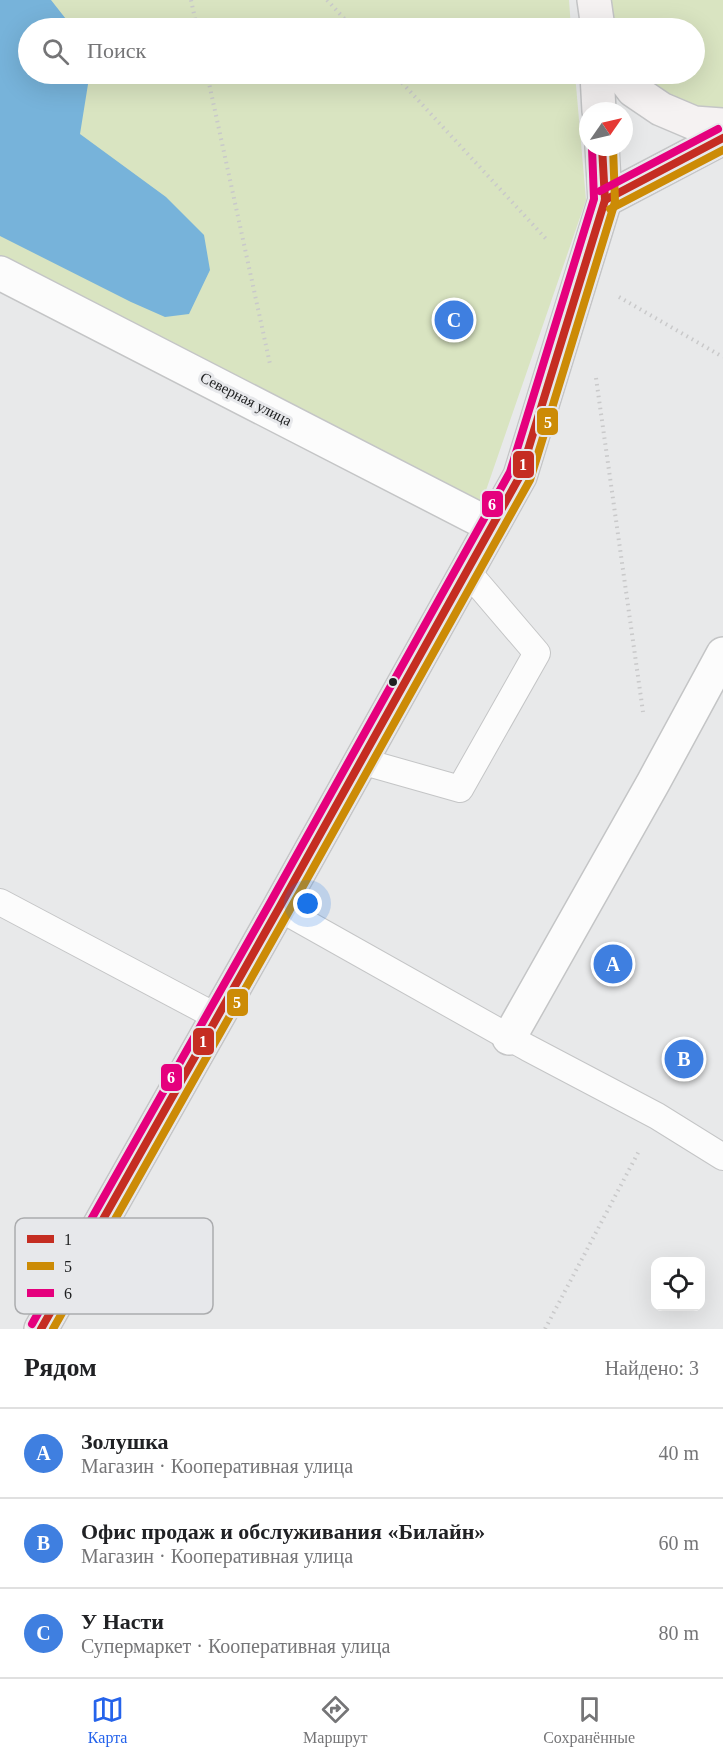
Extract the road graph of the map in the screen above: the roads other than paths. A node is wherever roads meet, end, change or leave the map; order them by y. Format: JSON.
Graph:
{"nodes":[{"id":1,"x":593,"y":0,"type":"edge"},
{"id":2,"x":595,"y":18,"type":"edge"},
{"id":3,"x":598,"y":84,"type":"edge"},
{"id":4,"x":628,"y":84,"type":"edge"},
{"id":5,"x":599,"y":102,"type":"edge"},
{"id":6,"x":723,"y":125,"type":"edge"},
{"id":7,"x":723,"y":138,"type":"edge"},
{"id":8,"x":603,"y":156,"type":"edge"},
{"id":9,"x":605,"y":200,"type":"junction"},
{"id":10,"x":0,"y":273,"type":"edge"},
{"id":11,"x":492,"y":526,"type":"junction"},
{"id":12,"x":467,"y":571,"type":"junction"},
{"id":13,"x":723,"y":654,"type":"edge"},
{"id":14,"x":361,"y":761,"type":"junction"},
{"id":15,"x":0,"y":902,"type":"edge"},
{"id":16,"x":279,"y":908,"type":"junction"},
{"id":17,"x":217,"y":1017,"type":"junction"},
{"id":18,"x":509,"y":1038,"type":"junction"},
{"id":19,"x":723,"y":1157,"type":"edge"},
{"id":20,"x":104,"y":1218,"type":"edge"},
{"id":21,"x":49,"y":1314,"type":"edge"},
{"id":22,"x":41,"y":1329,"type":"edge"}],
"edges":[{"from":1,"to":2,"type":"main road"},
{"from":3,"to":5,"type":"main road"},
{"from":4,"to":6,"type":"main road"},
{"from":7,"to":9,"type":"main road"},
{"from":8,"to":9,"type":"main road"},
{"from":9,"to":11,"type":"main road"},
{"from":10,"to":11,"type":"street","name":"Северная улица"},
{"from":11,"to":12,"type":"main road"},
{"from":12,"to":14,"type":"main road"},
{"from":12,"to":14,"type":"lane"},
{"from":13,"to":18,"type":"street"},
{"from":14,"to":16,"type":"main road"},
{"from":15,"to":17,"type":"lane"},
{"from":16,"to":17,"type":"main road"},
{"from":16,"to":18,"type":"lane"},
{"from":17,"to":20,"type":"main road"},
{"from":18,"to":19,"type":"lane"},
{"from":21,"to":22,"type":"main road"}]}
